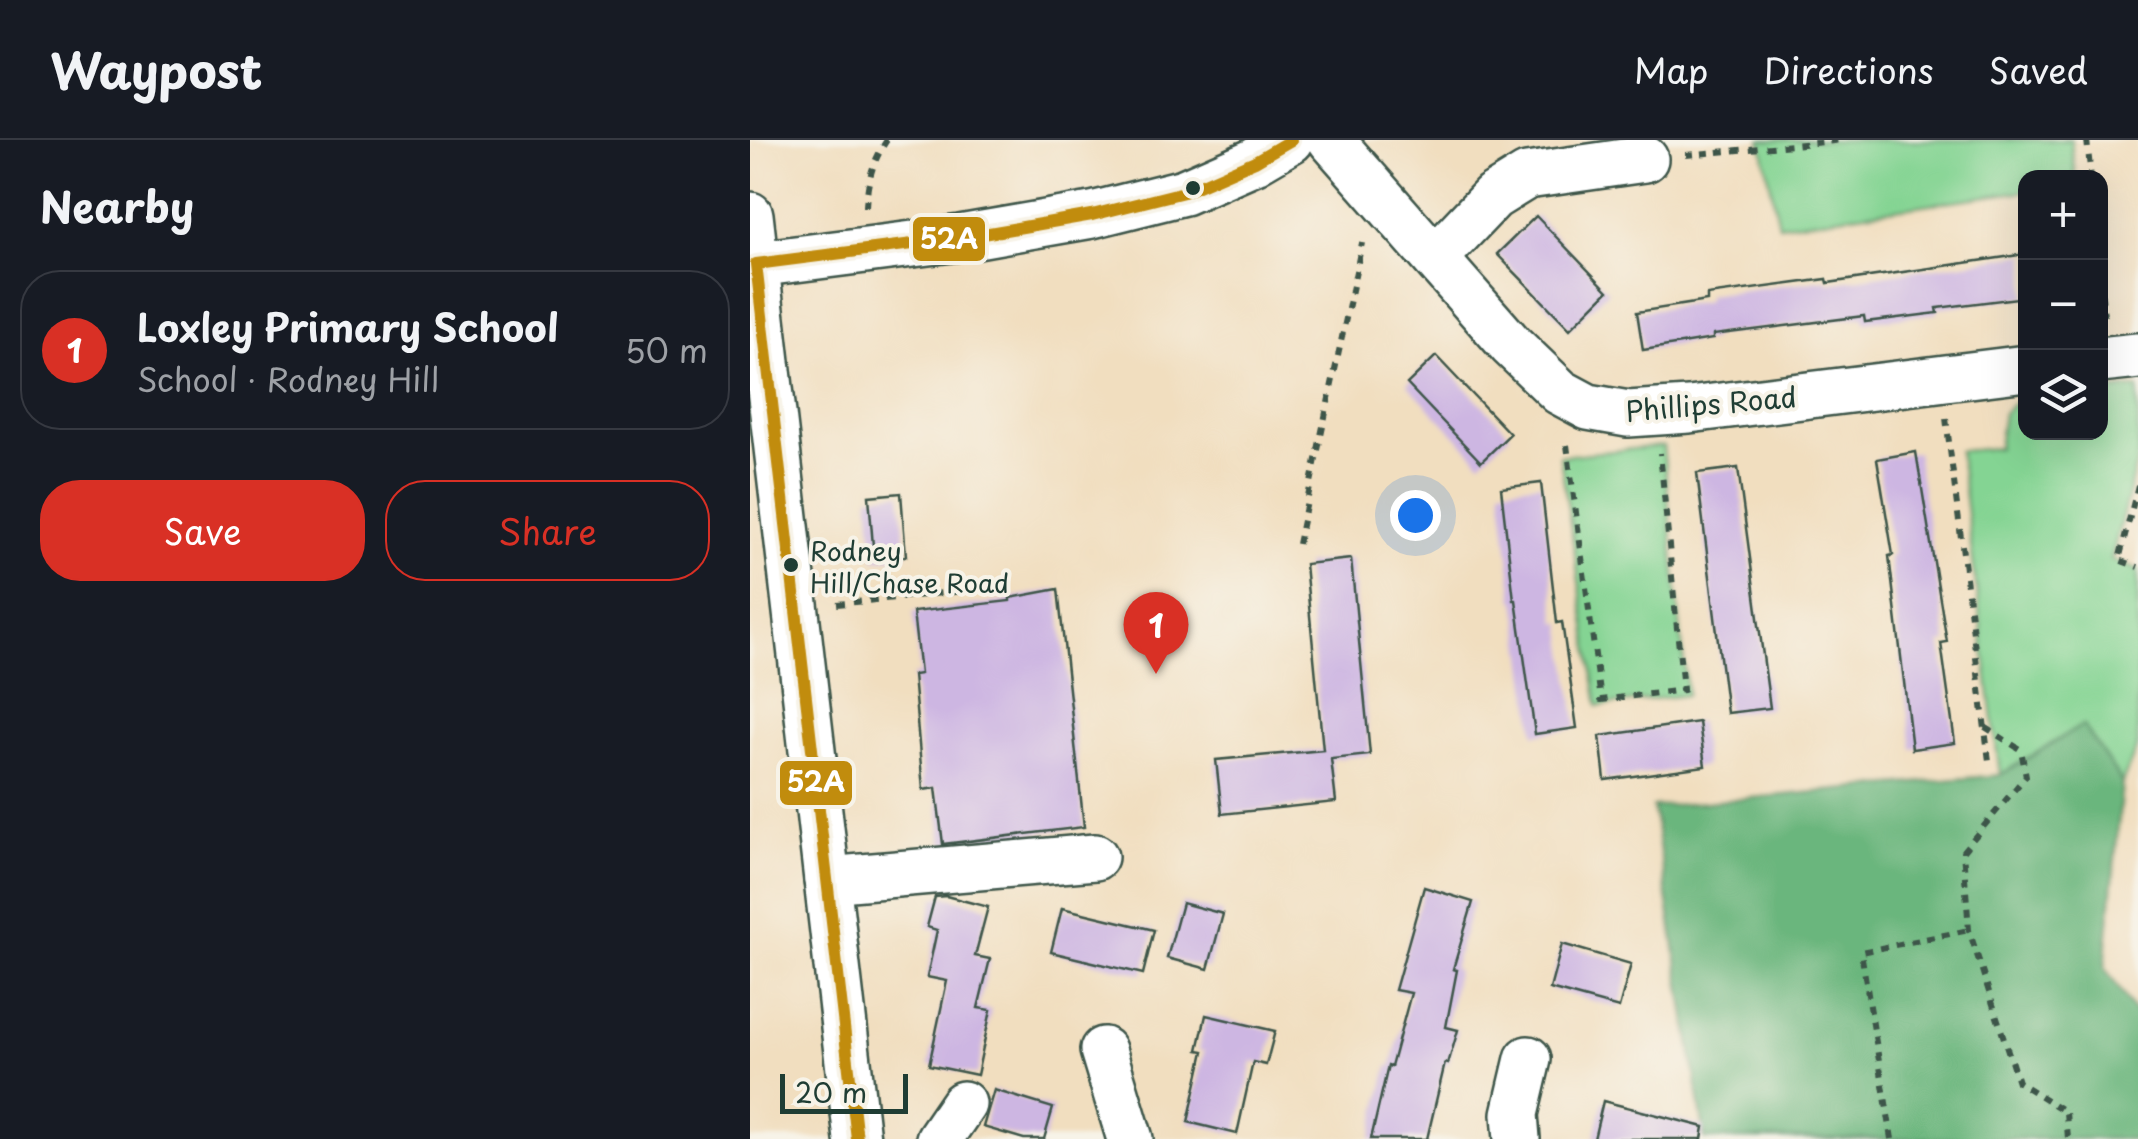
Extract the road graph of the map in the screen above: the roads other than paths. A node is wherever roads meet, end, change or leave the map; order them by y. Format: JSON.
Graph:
{"nodes":[{"id":1,"x":1291,"y":140,"type":"edge"},
{"id":2,"x":1331,"y":140,"type":"edge"},
{"id":3,"x":1645,"y":159,"type":"road end"},
{"id":4,"x":750,"y":215,"type":"edge"},
{"id":5,"x":1436,"y":258,"type":"junction"},
{"id":6,"x":756,"y":264,"type":"junction"},
{"id":7,"x":2138,"y":356,"type":"edge"},
{"id":8,"x":2108,"y":359,"type":"edge"},
{"id":9,"x":2018,"y":369,"type":"edge"},
{"id":10,"x":1095,"y":856,"type":"dead end"},
{"id":11,"x":827,"y":880,"type":"junction"},
{"id":12,"x":1103,"y":1050,"type":"dead end"},
{"id":13,"x":1528,"y":1059,"type":"dead end"},
{"id":14,"x":857,"y":1139,"type":"edge"},
{"id":15,"x":1130,"y":1139,"type":"edge"},
{"id":16,"x":1516,"y":1139,"type":"edge"}],
"edges":[{"from":1,"to":6,"type":"street"},
{"from":2,"to":5,"type":"street","name":"Phillips Road"},
{"from":3,"to":5,"type":"street"},
{"from":4,"to":6,"type":"street"},
{"from":5,"to":9,"type":"street","name":"Phillips Road"},
{"from":6,"to":11,"type":"street"},
{"from":7,"to":8,"type":"street"},
{"from":10,"to":11,"type":"street"},
{"from":11,"to":14,"type":"street"},
{"from":12,"to":15,"type":"street"},
{"from":13,"to":16,"type":"street"}]}
